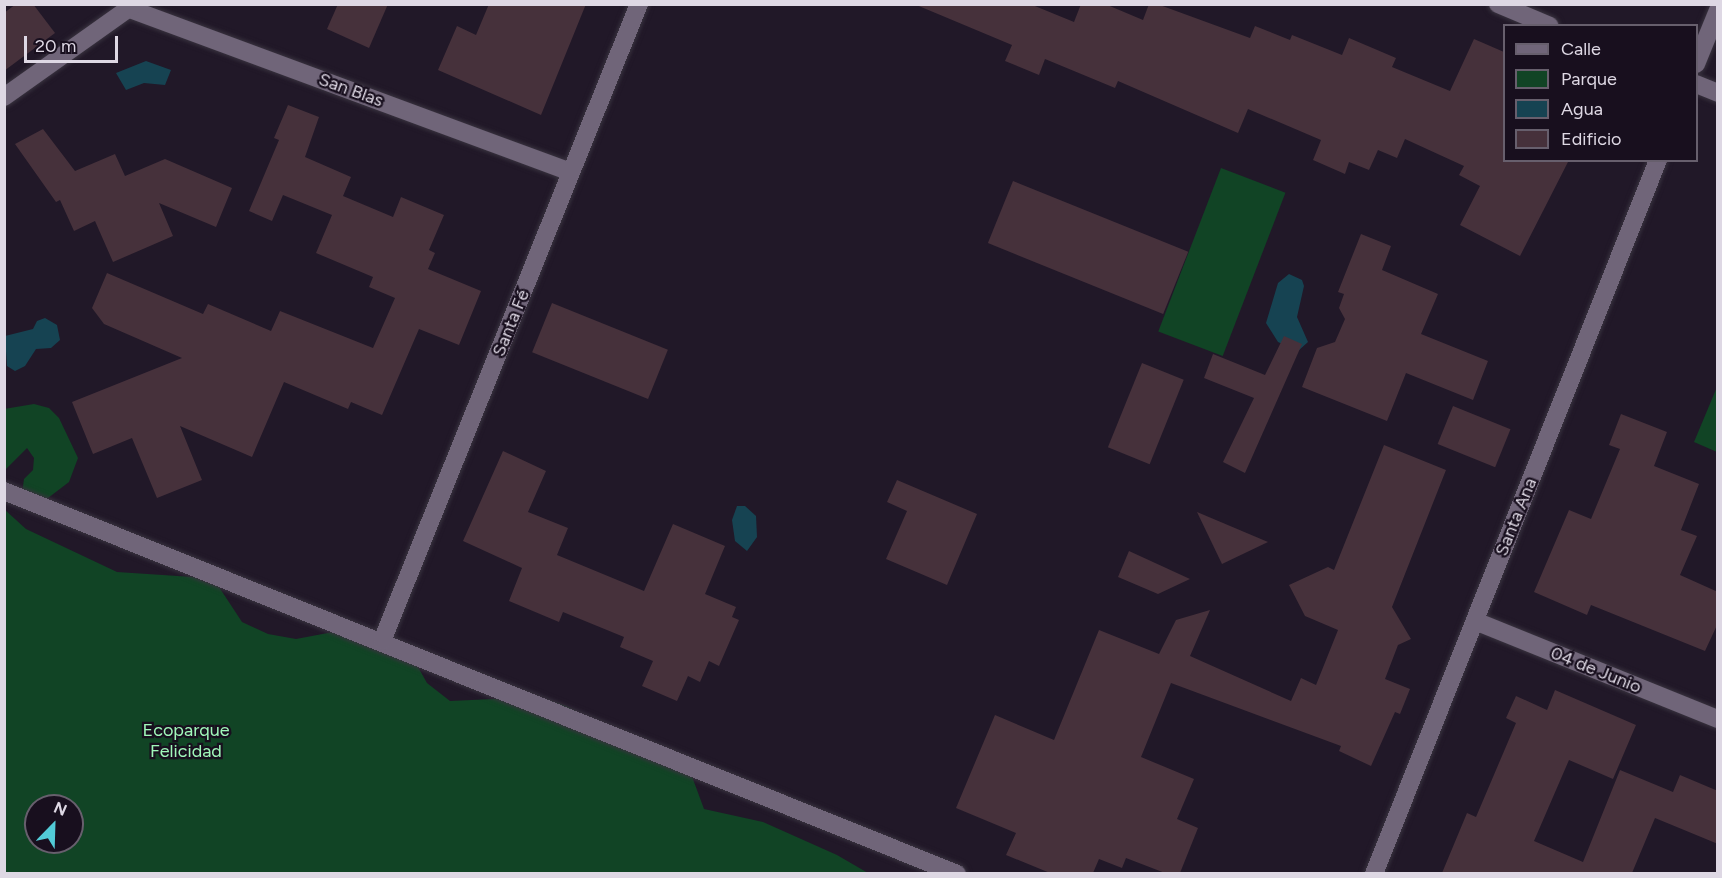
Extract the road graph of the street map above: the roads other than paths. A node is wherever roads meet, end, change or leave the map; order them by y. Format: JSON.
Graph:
{"nodes":[{"id":1,"x":639,"y":4,"type":"edge"},
{"id":2,"x":1498,"y":4,"type":"edge"},
{"id":3,"x":132,"y":7,"type":"edge"},
{"id":4,"x":1718,"y":10,"type":"edge"},
{"id":5,"x":1545,"y":24,"type":"edge"},
{"id":6,"x":1698,"y":59,"type":"edge"},
{"id":7,"x":1698,"y":85,"type":"edge"},
{"id":8,"x":1718,"y":93,"type":"edge"},
{"id":9,"x":4,"y":97,"type":"edge"},
{"id":10,"x":1657,"y":162,"type":"edge"},
{"id":11,"x":572,"y":172,"type":"junction"},
{"id":12,"x":4,"y":491,"type":"edge"},
{"id":13,"x":1475,"y":621,"type":"junction"},
{"id":14,"x":382,"y":641,"type":"junction"},
{"id":15,"x":1718,"y":719,"type":"edge"},
{"id":16,"x":919,"y":866,"type":"edge"},
{"id":17,"x":957,"y":873,"type":"edge"},
{"id":18,"x":1374,"y":873,"type":"edge"}],
"edges":[{"from":1,"to":11,"type":"street","name":"Santa Fé"},
{"from":2,"to":5,"type":"street"},
{"from":3,"to":9,"type":"street"},
{"from":3,"to":11,"type":"street","name":"San Blas"},
{"from":4,"to":6,"type":"street"},
{"from":7,"to":8,"type":"street"},
{"from":10,"to":13,"type":"street","name":"Santa Ana"},
{"from":11,"to":14,"type":"street","name":"Santa Fé"},
{"from":12,"to":14,"type":"street"},
{"from":13,"to":15,"type":"street","name":"04 de Junio"},
{"from":13,"to":18,"type":"street","name":"Santa Ana"},
{"from":14,"to":16,"type":"street"},
{"from":16,"to":17,"type":"street"}]}
